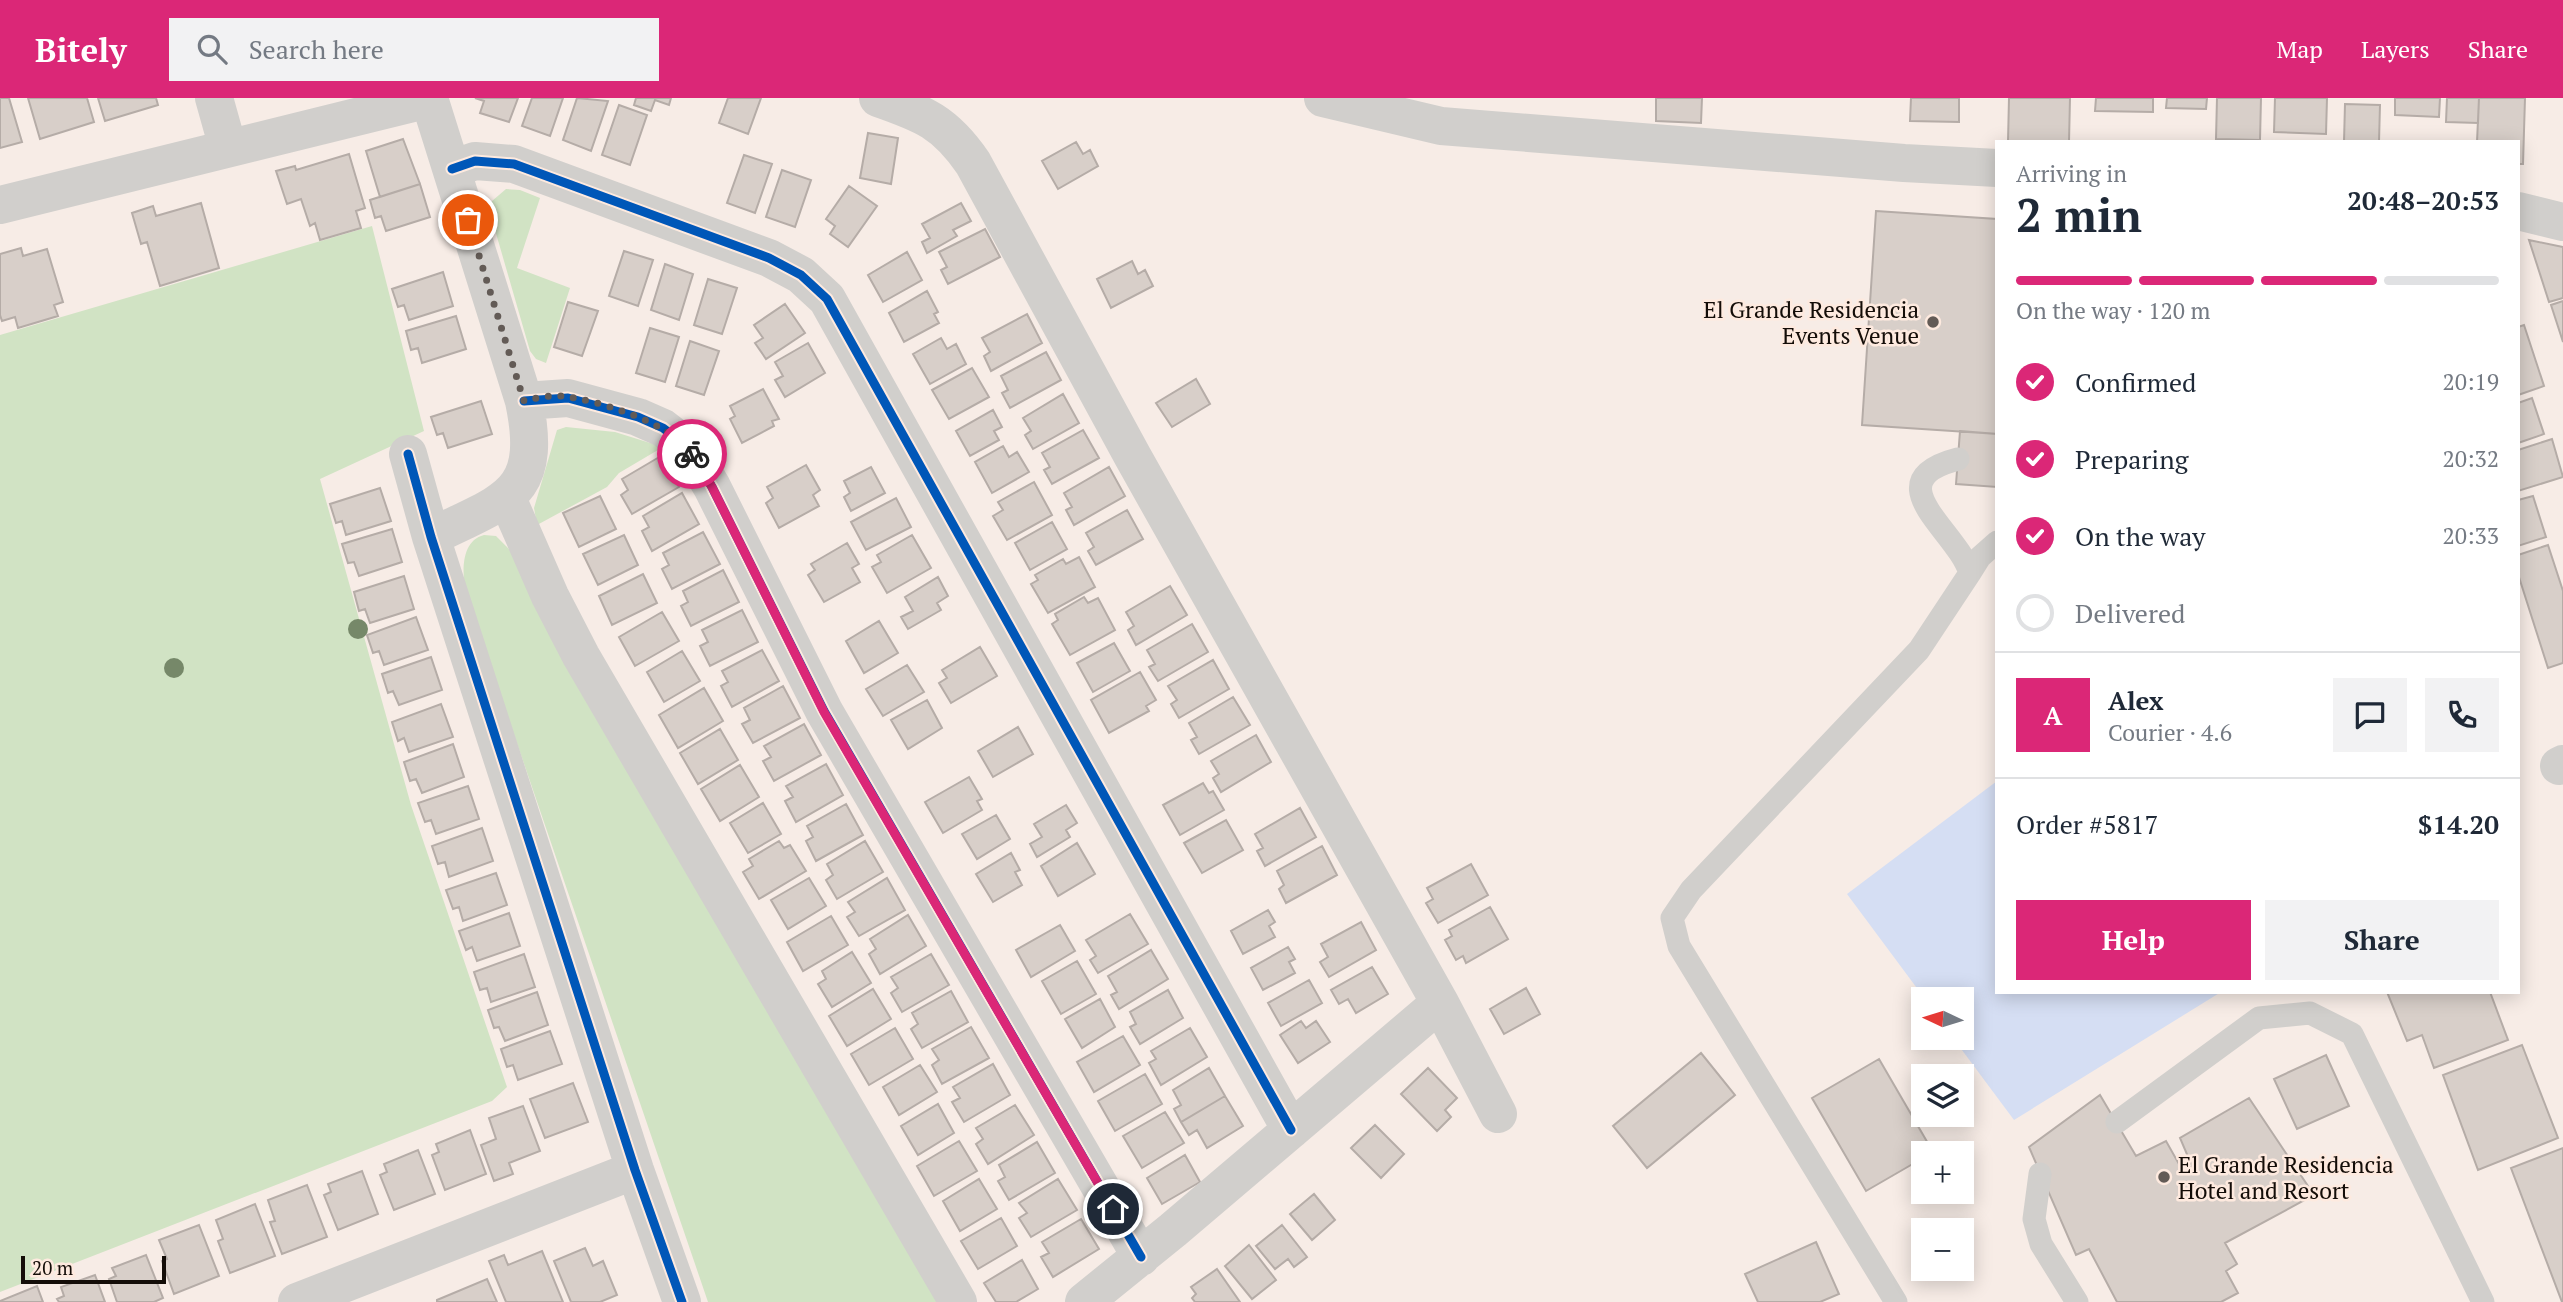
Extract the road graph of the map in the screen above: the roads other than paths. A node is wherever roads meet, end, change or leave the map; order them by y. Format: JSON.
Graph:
{"nodes":[{"id":1,"x":214,"y":98,"type":"edge"},
{"id":2,"x":429,"y":98,"type":"edge"},
{"id":3,"x":878,"y":98,"type":"edge"},
{"id":4,"x":1323,"y":98,"type":"edge"},
{"id":5,"x":228,"y":148,"type":"junction"},
{"id":6,"x":1995,"y":168,"type":"edge"},
{"id":7,"x":452,"y":169,"type":"junction"},
{"id":8,"x":0,"y":205,"type":"edge"},
{"id":9,"x":2520,"y":211,"type":"edge"},
{"id":10,"x":2563,"y":222,"type":"edge"},
{"id":11,"x":524,"y":401,"type":"junction"},
{"id":12,"x":408,"y":454,"type":"dead end"},
{"id":13,"x":1958,"y":458,"type":"dead end"},
{"id":14,"x":507,"y":498,"type":"junction"},
{"id":15,"x":430,"y":537,"type":"junction"},
{"id":16,"x":1995,"y":544,"type":"edge"},
{"id":17,"x":1970,"y":573,"type":"junction"},
{"id":18,"x":1440,"y":1003,"type":"junction"},
{"id":19,"x":1498,"y":1114,"type":"dead end"},
{"id":20,"x":2117,"y":1122,"type":"dead end"},
{"id":21,"x":1292,"y":1130,"type":"junction"},
{"id":22,"x":635,"y":1170,"type":"junction"},
{"id":23,"x":2040,"y":1174,"type":"dead end"},
{"id":24,"x":1141,"y":1257,"type":"junction"},
{"id":25,"x":297,"y":1302,"type":"edge"},
{"id":26,"x":682,"y":1302,"type":"edge"},
{"id":27,"x":958,"y":1302,"type":"edge"},
{"id":28,"x":1084,"y":1302,"type":"edge"},
{"id":29,"x":1896,"y":1302,"type":"edge"},
{"id":30,"x":2077,"y":1302,"type":"edge"},
{"id":31,"x":2483,"y":1302,"type":"edge"}],
"edges":[{"from":1,"to":5,"type":"street"},
{"from":2,"to":5,"type":"street"},
{"from":2,"to":7,"type":"street"},
{"from":3,"to":18,"type":"street"},
{"from":4,"to":6,"type":"street"},
{"from":5,"to":8,"type":"street"},
{"from":7,"to":11,"type":"street"},
{"from":7,"to":21,"type":"street"},
{"from":9,"to":10,"type":"street"},
{"from":11,"to":14,"type":"street"},
{"from":11,"to":24,"type":"street"},
{"from":12,"to":15,"type":"street"},
{"from":13,"to":17,"type":"lane"},
{"from":14,"to":15,"type":"street"},
{"from":14,"to":27,"type":"street"},
{"from":15,"to":22,"type":"street"},
{"from":16,"to":17,"type":"lane"},
{"from":17,"to":29,"type":"lane"},
{"from":18,"to":19,"type":"street"},
{"from":18,"to":21,"type":"street"},
{"from":20,"to":31,"type":"lane"},
{"from":21,"to":24,"type":"street"},
{"from":22,"to":25,"type":"street"},
{"from":22,"to":26,"type":"street"},
{"from":23,"to":30,"type":"lane"},
{"from":24,"to":28,"type":"street"}]}
